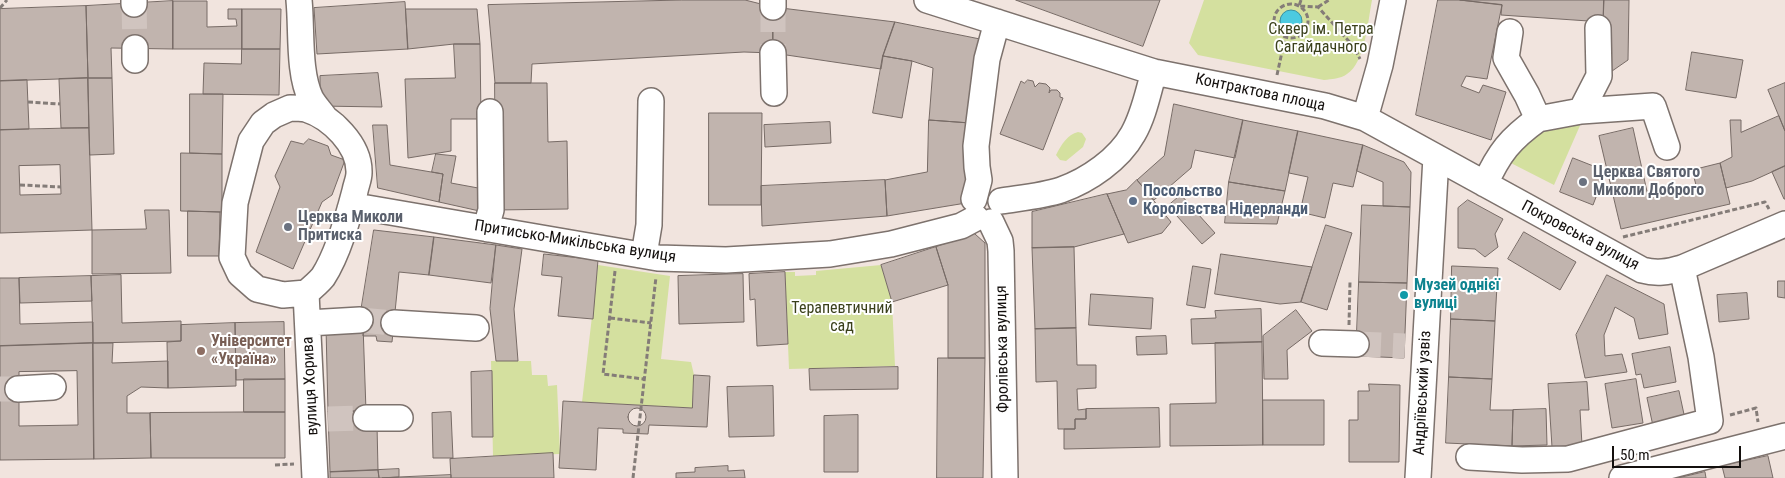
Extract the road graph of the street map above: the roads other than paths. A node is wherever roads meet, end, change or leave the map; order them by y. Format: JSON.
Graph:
{"nodes":[{"id":1,"x":300,"y":0,"type":"edge"},
{"id":2,"x":927,"y":0,"type":"edge"},
{"id":3,"x":1393,"y":0,"type":"edge"},
{"id":4,"x":997,"y":22,"type":"junction"},
{"id":5,"x":1598,"y":28,"type":"dead end"},
{"id":6,"x":1510,"y":32,"type":"dead end"},
{"id":7,"x":302,"y":52,"type":"junction"},
{"id":8,"x":773,"y":53,"type":"tunnel mouth"},
{"id":9,"x":1154,"y":72,"type":"junction"},
{"id":10,"x":774,"y":93,"type":"dead end"},
{"id":11,"x":651,"y":101,"type":"dead end"},
{"id":12,"x":1581,"y":111,"type":"junction"},
{"id":13,"x":490,"y":112,"type":"dead end"},
{"id":14,"x":274,"y":115,"type":"junction"},
{"id":15,"x":325,"y":118,"type":"junction"},
{"id":16,"x":1365,"y":118,"type":"junction"},
{"id":17,"x":1538,"y":119,"type":"junction"},
{"id":18,"x":1667,"y":147,"type":"dead end"},
{"id":19,"x":1436,"y":157,"type":"junction"},
{"id":20,"x":1485,"y":184,"type":"junction"},
{"id":21,"x":985,"y":202,"type":"junction"},
{"id":22,"x":350,"y":209,"type":"junction"},
{"id":23,"x":1779,"y":220,"type":"edge"},
{"id":24,"x":488,"y":229,"type":"junction"},
{"id":25,"x":651,"y":256,"type":"junction"},
{"id":26,"x":1682,"y":268,"type":"junction"},
{"id":27,"x":306,"y":293,"type":"junction"},
{"id":28,"x":360,"y":320,"type":"tunnel mouth"},
{"id":29,"x":308,"y":322,"type":"junction"},
{"id":30,"x":394,"y":323,"type":"tunnel mouth"},
{"id":31,"x":476,"y":328,"type":"dead end"},
{"id":32,"x":1322,"y":343,"type":"dead end"},
{"id":33,"x":1352,"y":343,"type":"tunnel mouth"},
{"id":34,"x":53,"y":387,"type":"dead end"},
{"id":35,"x":18,"y":389,"type":"tunnel mouth"},
{"id":36,"x":366,"y":418,"type":"tunnel mouth"},
{"id":37,"x":400,"y":418,"type":"dead end"},
{"id":38,"x":1785,"y":436,"type":"edge"},
{"id":39,"x":1469,"y":457,"type":"dead end"},
{"id":40,"x":315,"y":478,"type":"edge"},
{"id":41,"x":1005,"y":478,"type":"edge"},
{"id":42,"x":1418,"y":478,"type":"edge"},
{"id":43,"x":1622,"y":478,"type":"edge"}],
"edges":[{"from":1,"to":7,"type":"street"},
{"from":2,"to":4,"type":"street","name":"Контрактова площа"},
{"from":3,"to":16,"type":"street"},
{"from":4,"to":9,"type":"street","name":"Контрактова площа"},
{"from":4,"to":21,"type":"street"},
{"from":5,"to":12,"type":"street"},
{"from":6,"to":17,"type":"street"},
{"from":7,"to":14,"type":"street"},
{"from":7,"to":15,"type":"street"},
{"from":8,"to":10,"type":"street"},
{"from":9,"to":16,"type":"street","name":"Контрактова площа"},
{"from":9,"to":21,"type":"street"},
{"from":11,"to":25,"type":"street"},
{"from":12,"to":17,"type":"street"},
{"from":12,"to":18,"type":"street"},
{"from":13,"to":24,"type":"street"},
{"from":14,"to":15,"type":"street"},
{"from":14,"to":27,"type":"street"},
{"from":15,"to":22,"type":"street"},
{"from":16,"to":19,"type":"street","name":"Контрактова площа"},
{"from":17,"to":20,"type":"street"},
{"from":19,"to":20,"type":"street","name":"Покровська вулиця"},
{"from":19,"to":42,"type":"street","name":"Андріївський узвіз"},
{"from":20,"to":26,"type":"street","name":"Покровська вулиця"},
{"from":21,"to":25,"type":"street","name":"Притисько-Микільська вулиця"},
{"from":21,"to":41,"type":"street","name":"Фролівська вулиця"},
{"from":22,"to":24,"type":"street","name":"Притисько-Микільська вулиця"},
{"from":22,"to":27,"type":"street"},
{"from":23,"to":26,"type":"street","name":"Покровська вулиця"},
{"from":24,"to":25,"type":"street","name":"Притисько-Микільська вулиця"},
{"from":26,"to":39,"type":"street"},
{"from":27,"to":29,"type":"street","name":"вулиця Хорива"},
{"from":28,"to":29,"type":"street"},
{"from":29,"to":40,"type":"street","name":"вулиця Хорива"},
{"from":30,"to":31,"type":"street"},
{"from":32,"to":33,"type":"street"},
{"from":34,"to":35,"type":"street"},
{"from":36,"to":37,"type":"street"},
{"from":38,"to":43,"type":"street"}]}
